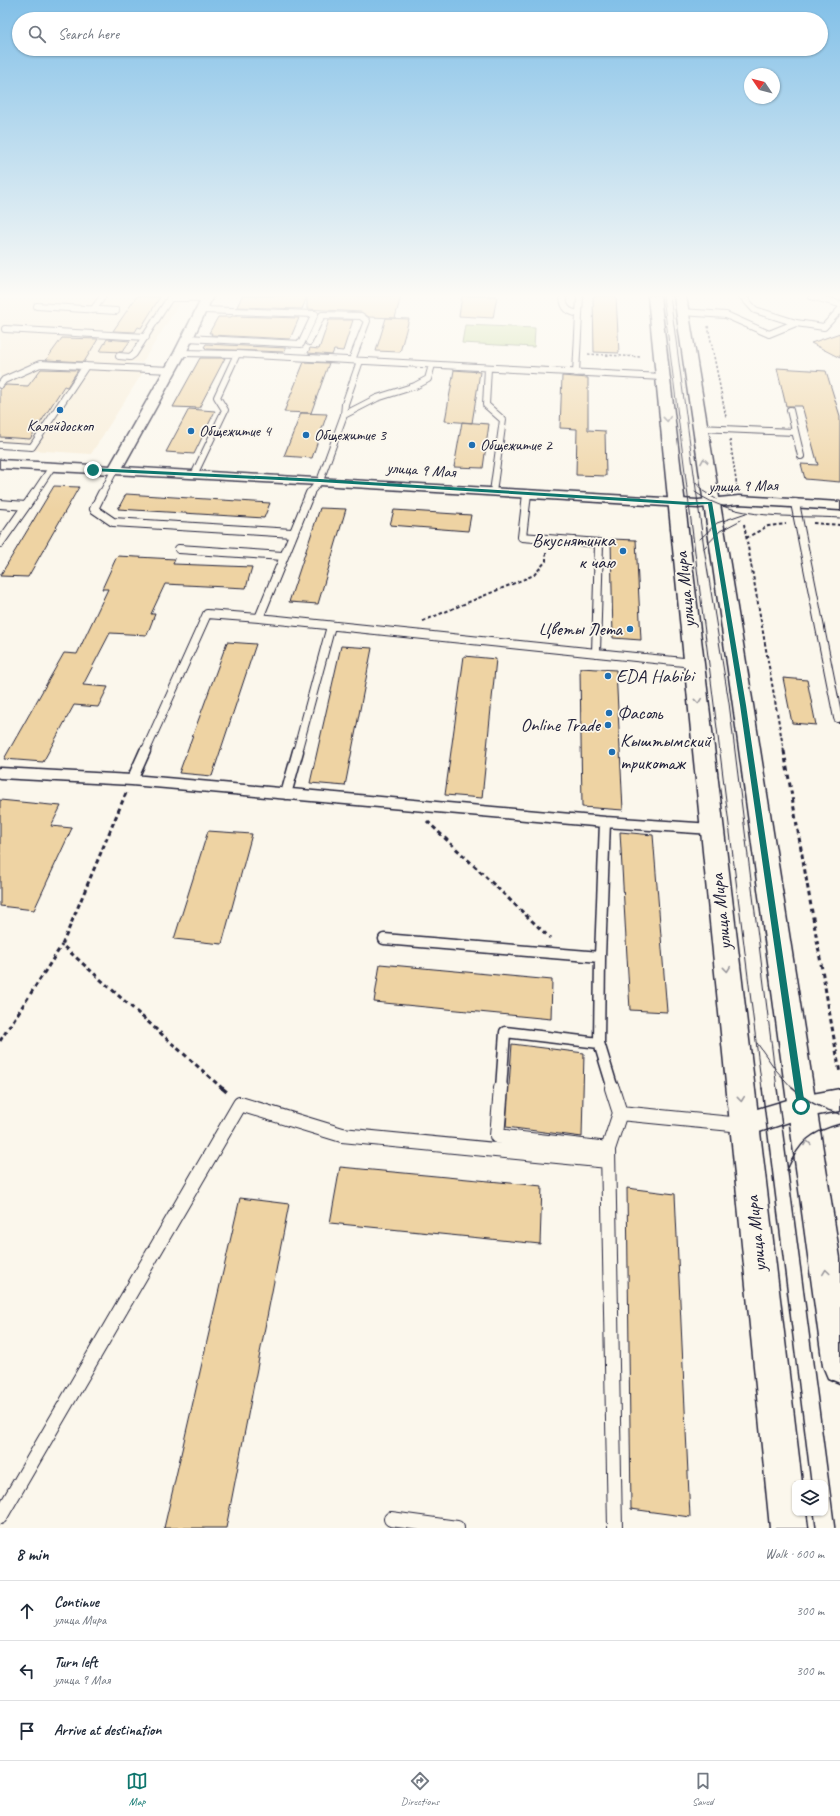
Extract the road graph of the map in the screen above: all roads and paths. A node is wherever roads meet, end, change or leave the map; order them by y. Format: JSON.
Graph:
{"nodes":[{"id":1,"x":33,"y":367,"type":"edge"},
{"id":2,"x":85,"y":367,"type":"edge"},
{"id":3,"x":113,"y":367,"type":"edge"},
{"id":4,"x":172,"y":367,"type":"edge"},
{"id":5,"x":231,"y":367,"type":"edge"},
{"id":6,"x":358,"y":367,"type":"edge"},
{"id":7,"x":431,"y":367,"type":"edge"},
{"id":8,"x":475,"y":367,"type":"edge"},
{"id":9,"x":576,"y":367,"type":"edge"},
{"id":10,"x":661,"y":367,"type":"edge"},
{"id":11,"x":690,"y":367,"type":"edge"},
{"id":12,"x":717,"y":367,"type":"edge"},
{"id":13,"x":488,"y":368,"type":"junction"},
{"id":14,"x":170,"y":370,"type":"junction"},
{"id":15,"x":576,"y":372,"type":"junction"},
{"id":16,"x":662,"y":377,"type":"junction"},
{"id":17,"x":0,"y":385,"type":"edge"},
{"id":18,"x":790,"y":410,"type":"dead end"},
{"id":19,"x":344,"y":415,"type":"junction"},
{"id":20,"x":699,"y":428,"type":"junction"},
{"id":21,"x":729,"y":430,"type":"junction"},
{"id":22,"x":795,"y":432,"type":"junction"},
{"id":23,"x":0,"y":445,"type":"edge"},
{"id":24,"x":801,"y":456,"type":"dead end"},
{"id":25,"x":0,"y":464,"type":"edge"},
{"id":26,"x":52,"y":466,"type":"junction"},
{"id":27,"x":114,"y":471,"type":"junction"},
{"id":28,"x":194,"y":475,"type":"junction"},
{"id":29,"x":320,"y":481,"type":"junction"},
{"id":30,"x":493,"y":492,"type":"junction"},
{"id":31,"x":738,"y":493,"type":"dead end"},
{"id":32,"x":527,"y":494,"type":"junction"},
{"id":33,"x":676,"y":503,"type":"junction"},
{"id":34,"x":711,"y":503,"type":"junction"},
{"id":35,"x":795,"y":503,"type":"junction"},
{"id":36,"x":0,"y":504,"type":"edge"},
{"id":37,"x":26,"y":506,"type":"junction"},
{"id":38,"x":840,"y":506,"type":"edge"},
{"id":39,"x":799,"y":522,"type":"junction"},
{"id":40,"x":744,"y":524,"type":"dead end"},
{"id":41,"x":840,"y":525,"type":"edge"},
{"id":42,"x":292,"y":533,"type":"junction"},
{"id":43,"x":746,"y":538,"type":"junction"},
{"id":44,"x":546,"y":539,"type":"junction"},
{"id":45,"x":0,"y":543,"type":"edge"},
{"id":46,"x":179,"y":549,"type":"dead end"},
{"id":47,"x":283,"y":556,"type":"junction"},
{"id":48,"x":259,"y":618,"type":"junction"},
{"id":49,"x":331,"y":626,"type":"junction"},
{"id":50,"x":395,"y":632,"type":"junction"},
{"id":51,"x":596,"y":653,"type":"junction"},
{"id":52,"x":694,"y":663,"type":"junction"},
{"id":53,"x":838,"y":718,"type":"dead end"},
{"id":54,"x":0,"y":773,"type":"edge"},
{"id":55,"x":132,"y":780,"type":"junction"},
{"id":56,"x":286,"y":794,"type":"junction"},
{"id":57,"x":409,"y":804,"type":"junction"},
{"id":58,"x":605,"y":822,"type":"junction"},
{"id":59,"x":712,"y":830,"type":"junction"},
{"id":60,"x":384,"y":939,"type":"dead end"},
{"id":61,"x":62,"y":945,"type":"junction"},
{"id":62,"x":568,"y":954,"type":"junction"},
{"id":63,"x":600,"y":957,"type":"junction"},
{"id":64,"x":0,"y":1041,"type":"edge"},
{"id":65,"x":599,"y":1043,"type":"junction"},
{"id":66,"x":840,"y":1073,"type":"edge"},
{"id":67,"x":840,"y":1100,"type":"edge"},
{"id":68,"x":240,"y":1104,"type":"junction"},
{"id":69,"x":801,"y":1106,"type":"junction"},
{"id":70,"x":620,"y":1113,"type":"junction"},
{"id":71,"x":744,"y":1125,"type":"junction"},
{"id":72,"x":608,"y":1155,"type":"junction"},
{"id":73,"x":840,"y":1366,"type":"edge"},
{"id":74,"x":0,"y":1517,"type":"edge"},
{"id":75,"x":391,"y":1519,"type":"dead end"},
{"id":76,"x":457,"y":1528,"type":"edge"},
{"id":77,"x":615,"y":1528,"type":"edge"},
{"id":78,"x":789,"y":1528,"type":"edge"}],
"edges":[{"from":1,"to":17,"type":"lane"},
{"from":2,"to":23,"type":"lane"},
{"from":3,"to":14,"type":"lane"},
{"from":4,"to":14,"type":"street"},
{"from":5,"to":28,"type":"lane"},
{"from":6,"to":19,"type":"lane"},
{"from":7,"to":19,"type":"lane"},
{"from":8,"to":13,"type":"lane"},
{"from":9,"to":15,"type":"lane"},
{"from":10,"to":16,"type":"main road","name":"улица Мира"},
{"from":11,"to":20,"type":"main road","name":"улица Мира"},
{"from":12,"to":21,"type":"path"},
{"from":13,"to":15,"type":"lane"},
{"from":13,"to":30,"type":"lane"},
{"from":14,"to":27,"type":"street"},
{"from":15,"to":16,"type":"lane"},
{"from":16,"to":33,"type":"main road","name":"улица Мира","one_way":true},
{"from":18,"to":22,"type":"lane"},
{"from":19,"to":29,"type":"lane"},
{"from":20,"to":21,"type":"lane"},
{"from":34,"to":20,"type":"main road","name":"улица Мира","one_way":true},
{"from":21,"to":22,"type":"lane"},
{"from":21,"to":31,"type":"path"},
{"from":22,"to":24,"type":"lane"},
{"from":25,"to":26,"type":"street","name":"улица 9 Мая"},
{"from":26,"to":27,"type":"street","name":"улица 9 Мая"},
{"from":26,"to":37,"type":"lane"},
{"from":27,"to":28,"type":"street","name":"улица 9 Мая"},
{"from":27,"to":42,"type":"lane"},
{"from":28,"to":29,"type":"street","name":"улица 9 Мая"},
{"from":29,"to":30,"type":"street","name":"улица 9 Мая"},
{"from":29,"to":42,"type":"lane"},
{"from":30,"to":32,"type":"street","name":"улица 9 Мая"},
{"from":32,"to":33,"type":"street","name":"улица 9 Мая"},
{"from":32,"to":44,"type":"lane"},
{"from":33,"to":34,"type":"street","name":"улица 9 Мая"},
{"from":33,"to":52,"type":"main road","name":"улица Мира"},
{"from":34,"to":35,"type":"street","name":"улица 9 Мая"},
{"from":34,"to":69,"type":"main road","name":"улица Мира"},
{"from":35,"to":38,"type":"street","name":"улица 9 Мая"},
{"from":35,"to":39,"type":"lane"},
{"from":36,"to":37,"type":"lane"},
{"from":37,"to":45,"type":"lane"},
{"from":39,"to":41,"type":"path"},
{"from":39,"to":43,"type":"path"},
{"from":39,"to":53,"type":"lane"},
{"from":40,"to":43,"type":"path"},
{"from":42,"to":47,"type":"lane"},
{"from":43,"to":66,"type":"path"},
{"from":44,"to":50,"type":"path"},
{"from":44,"to":51,"type":"lane"},
{"from":46,"to":47,"type":"lane"},
{"from":47,"to":48,"type":"lane"},
{"from":48,"to":49,"type":"lane"},
{"from":48,"to":55,"type":"lane"},
{"from":49,"to":50,"type":"lane"},
{"from":49,"to":56,"type":"lane"},
{"from":50,"to":51,"type":"lane"},
{"from":51,"to":52,"type":"lane"},
{"from":52,"to":59,"type":"main road","name":"улица Мира","one_way":true},
{"from":54,"to":55,"type":"lane"},
{"from":55,"to":56,"type":"lane"},
{"from":55,"to":61,"type":"path"},
{"from":56,"to":57,"type":"lane"},
{"from":57,"to":58,"type":"lane"},
{"from":57,"to":62,"type":"path"},
{"from":58,"to":59,"type":"lane"},
{"from":58,"to":63,"type":"lane"},
{"from":59,"to":71,"type":"main road","name":"улица Мира","one_way":true},
{"from":60,"to":62,"type":"lane"},
{"from":61,"to":64,"type":"path"},
{"from":61,"to":68,"type":"path"},
{"from":62,"to":63,"type":"lane"},
{"from":63,"to":65,"type":"lane"},
{"from":65,"to":70,"type":"lane"},
{"from":65,"to":72,"type":"lane"},
{"from":67,"to":69,"type":"street"},
{"from":68,"to":72,"type":"lane"},
{"from":68,"to":74,"type":"lane"},
{"from":69,"to":71,"type":"street"},
{"from":73,"to":69,"type":"main road","name":"улица Мира","one_way":true},
{"from":70,"to":71,"type":"lane"},
{"from":70,"to":72,"type":"lane"},
{"from":71,"to":78,"type":"main road","name":"улица Мира"},
{"from":72,"to":77,"type":"lane"},
{"from":75,"to":76,"type":"lane"}]}
